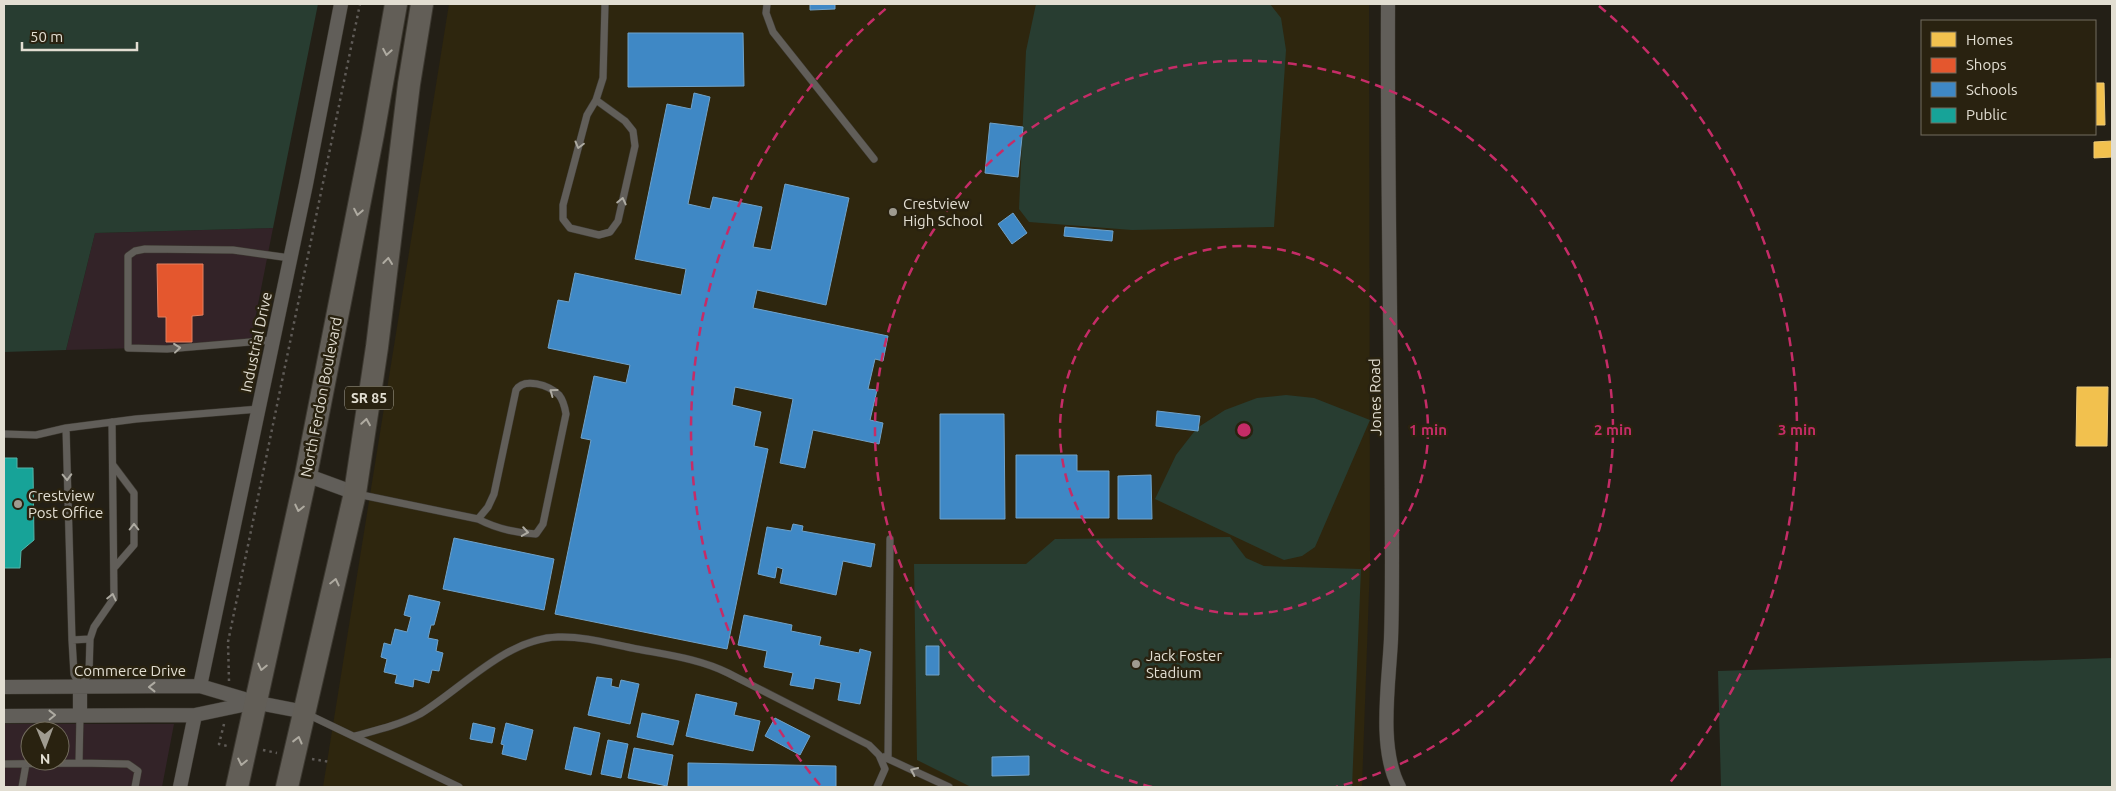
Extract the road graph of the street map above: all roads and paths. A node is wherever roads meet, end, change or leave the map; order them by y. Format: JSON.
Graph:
{"nodes":[{"id":1,"x":341,"y":4,"type":"edge"},
{"id":2,"x":360,"y":4,"type":"edge"},
{"id":3,"x":396,"y":4,"type":"edge"},
{"id":4,"x":422,"y":4,"type":"edge"},
{"id":5,"x":605,"y":4,"type":"edge"},
{"id":6,"x":766,"y":4,"type":"edge"},
{"id":7,"x":1388,"y":4,"type":"edge"},
{"id":8,"x":596,"y":100,"type":"junction"},
{"id":9,"x":874,"y":159,"type":"dead end"},
{"id":10,"x":290,"y":258,"type":"junction"},
{"id":11,"x":273,"y":340,"type":"junction"},
{"id":12,"x":259,"y":408,"type":"junction"},
{"id":13,"x":112,"y":422,"type":"junction"},
{"id":14,"x":66,"y":428,"type":"junction"},
{"id":15,"x":4,"y":434,"type":"edge"},
{"id":16,"x":113,"y":465,"type":"junction"},
{"id":17,"x":306,"y":475,"type":"junction"},
{"id":18,"x":355,"y":493,"type":"junction"},
{"id":19,"x":478,"y":519,"type":"junction"},
{"id":20,"x":890,"y":539,"type":"dead end"},
{"id":21,"x":114,"y":568,"type":"junction"},
{"id":22,"x":72,"y":640,"type":"junction"},
{"id":23,"x":90,"y":640,"type":"junction"},
{"id":24,"x":200,"y":686,"type":"junction"},
{"id":25,"x":4,"y":687,"type":"edge"},
{"id":26,"x":80,"y":687,"type":"junction"},
{"id":27,"x":229,"y":701,"type":"junction"},
{"id":28,"x":254,"y":702,"type":"junction"},
{"id":29,"x":305,"y":712,"type":"junction"},
{"id":30,"x":80,"y":715,"type":"junction"},
{"id":31,"x":195,"y":715,"type":"junction"},
{"id":32,"x":4,"y":716,"type":"edge"},
{"id":33,"x":355,"y":736,"type":"junction"},
{"id":34,"x":219,"y":744,"type":"dead end"},
{"id":35,"x":879,"y":754,"type":"junction"},
{"id":36,"x":888,"y":759,"type":"junction"},
{"id":37,"x":70,"y":763,"type":"edge"},
{"id":38,"x":79,"y":763,"type":"junction"},
{"id":39,"x":4,"y":764,"type":"edge"},
{"id":40,"x":20,"y":764,"type":"edge"},
{"id":41,"x":25,"y":771,"type":"edge"},
{"id":42,"x":22,"y":787,"type":"edge"},
{"id":43,"x":135,"y":787,"type":"edge"},
{"id":44,"x":180,"y":787,"type":"edge"},
{"id":45,"x":237,"y":787,"type":"edge"},
{"id":46,"x":287,"y":787,"type":"edge"},
{"id":47,"x":459,"y":787,"type":"edge"},
{"id":48,"x":878,"y":787,"type":"edge"},
{"id":49,"x":950,"y":787,"type":"edge"},
{"id":50,"x":1399,"y":787,"type":"edge"}],
"edges":[{"from":1,"to":10,"type":"street","name":"Industrial Drive"},
{"from":2,"to":27,"type":"path"},
{"from":3,"to":17,"type":"main road","name":"North Ferdon Boulevard","number":"SR 85","one_way":true},
{"from":18,"to":4,"type":"main road","number":"SR 85","one_way":true},
{"from":5,"to":8,"type":"lane"},
{"from":6,"to":9,"type":"lane"},
{"from":7,"to":50,"type":"street","name":"Jones Road"},
{"from":8,"to":8,"type":"lane","one_way":true},
{"from":10,"to":11,"type":"street","name":"Industrial Drive"},
{"from":10,"to":11,"type":"lane","one_way":true},
{"from":11,"to":12,"type":"street","name":"Industrial Drive"},
{"from":12,"to":13,"type":"lane"},
{"from":12,"to":24,"type":"street","name":"Industrial Drive"},
{"from":13,"to":14,"type":"lane"},
{"from":13,"to":16,"type":"lane"},
{"from":14,"to":15,"type":"lane"},
{"from":14,"to":22,"type":"lane","one_way":true},
{"from":16,"to":21,"type":"lane"},
{"from":21,"to":16,"type":"lane","one_way":true},
{"from":17,"to":18,"type":"street"},
{"from":17,"to":28,"type":"main road","name":"North Ferdon Boulevard","number":"SR 85","one_way":true},
{"from":18,"to":19,"type":"lane"},
{"from":29,"to":18,"type":"main road","number":"SR 85","one_way":true},
{"from":19,"to":19,"type":"lane","one_way":true},
{"from":20,"to":36,"type":"lane"},
{"from":23,"to":21,"type":"lane","one_way":true},
{"from":22,"to":23,"type":"lane"},
{"from":22,"to":26,"type":"lane"},
{"from":23,"to":26,"type":"lane"},
{"from":24,"to":26,"type":"street","name":"Commerce Drive","one_way":true},
{"from":24,"to":27,"type":"street","name":"Commerce Drive"},
{"from":25,"to":26,"type":"street","name":"Commerce Drive"},
{"from":26,"to":30,"type":"street"},
{"from":27,"to":28,"type":"street","name":"Commerce Drive"},
{"from":27,"to":31,"type":"street","name":"Commerce Drive"},
{"from":27,"to":34,"type":"path"},
{"from":28,"to":29,"type":"street","name":"Commerce Drive"},
{"from":28,"to":45,"type":"main road","name":"North Ferdon Boulevard","number":"SR 85","one_way":true},
{"from":29,"to":33,"type":"lane"},
{"from":46,"to":29,"type":"main road","number":"SR 85","one_way":true},
{"from":30,"to":31,"type":"street","name":"Commerce Drive"},
{"from":32,"to":30,"type":"street","name":"Commerce Drive","one_way":true},
{"from":30,"to":38,"type":"lane"},
{"from":31,"to":44,"type":"street"},
{"from":33,"to":35,"type":"lane"},
{"from":33,"to":47,"type":"lane"},
{"from":35,"to":36,"type":"lane"},
{"from":35,"to":48,"type":"lane"},
{"from":49,"to":36,"type":"lane","one_way":true},
{"from":37,"to":38,"type":"lane"},
{"from":38,"to":43,"type":"lane"},
{"from":39,"to":40,"type":"lane"},
{"from":41,"to":42,"type":"lane"}]}
